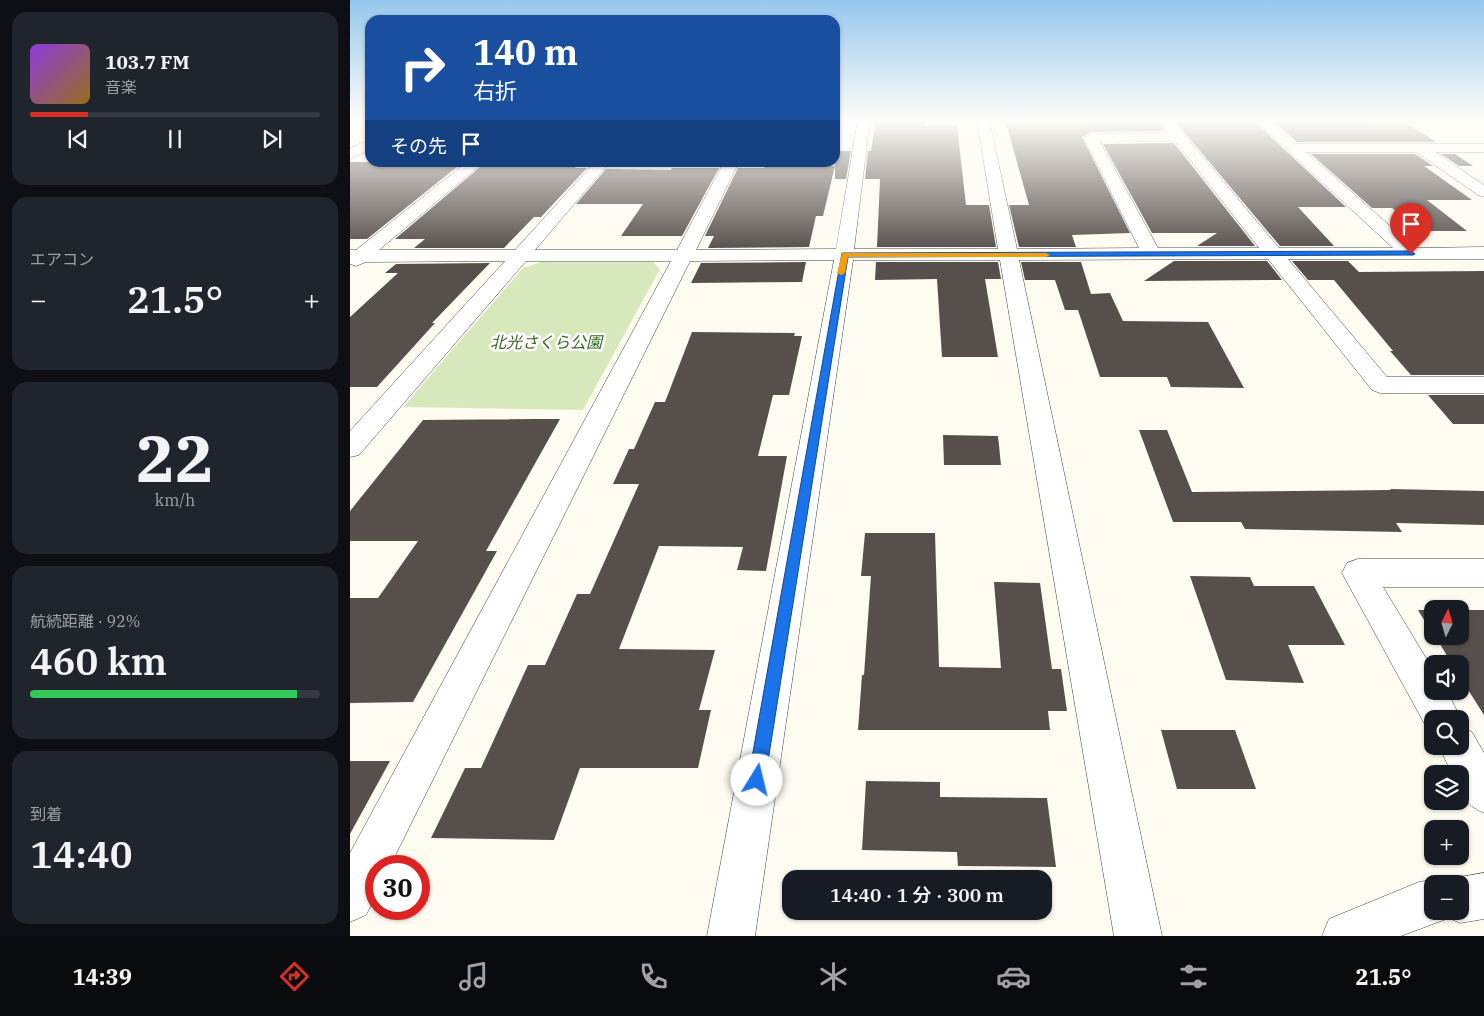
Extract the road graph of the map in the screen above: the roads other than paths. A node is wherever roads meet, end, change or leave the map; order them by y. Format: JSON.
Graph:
{"nodes":[{"id":1,"x":858,"y":164,"type":"edge"},
{"id":2,"x":991,"y":164,"type":"edge"},
{"id":3,"x":1104,"y":164,"type":"edge"},
{"id":4,"x":1201,"y":164,"type":"edge"},
{"id":5,"x":1310,"y":164,"type":"edge"},
{"id":6,"x":1442,"y":164,"type":"edge"},
{"id":7,"x":471,"y":167,"type":"edge"},
{"id":8,"x":599,"y":167,"type":"edge"},
{"id":9,"x":730,"y":167,"type":"edge"},
{"id":10,"x":1484,"y":192,"type":"edge"},
{"id":11,"x":1484,"y":253,"type":"edge"},
{"id":12,"x":1411,"y":254,"type":"junction"},
{"id":13,"x":844,"y":255,"type":"junction"},
{"id":14,"x":1008,"y":255,"type":"junction"},
{"id":15,"x":1152,"y":255,"type":"junction"},
{"id":16,"x":1274,"y":255,"type":"junction"},
{"id":17,"x":518,"y":256,"type":"junction"},
{"id":18,"x":685,"y":256,"type":"junction"},
{"id":19,"x":354,"y":259,"type":"edge"},
{"id":20,"x":1484,"y":385,"type":"edge"},
{"id":21,"x":350,"y":448,"type":"edge"},
{"id":22,"x":1484,"y":573,"type":"edge"},
{"id":23,"x":1437,"y":710,"type":"edge"},
{"id":24,"x":1463,"y":755,"type":"edge"},
{"id":25,"x":1484,"y":792,"type":"edge"},
{"id":26,"x":1484,"y":896,"type":"edge"},
{"id":27,"x":1469,"y":898,"type":"edge"},
{"id":28,"x":350,"y":899,"type":"edge"},
{"id":29,"x":1424,"y":904,"type":"edge"},
{"id":30,"x":731,"y":936,"type":"edge"},
{"id":31,"x":1138,"y":936,"type":"edge"},
{"id":32,"x":1346,"y":936,"type":"edge"}],
"edges":[{"from":1,"to":13,"type":"street"},
{"from":2,"to":14,"type":"street"},
{"from":3,"to":15,"type":"street"},
{"from":4,"to":16,"type":"street"},
{"from":5,"to":12,"type":"street"},
{"from":6,"to":10,"type":"street"},
{"from":7,"to":19,"type":"street"},
{"from":8,"to":17,"type":"street"},
{"from":9,"to":18,"type":"street"},
{"from":11,"to":12,"type":"street"},
{"from":12,"to":16,"type":"street"},
{"from":13,"to":14,"type":"street"},
{"from":13,"to":18,"type":"street"},
{"from":13,"to":30,"type":"street"},
{"from":14,"to":15,"type":"street"},
{"from":14,"to":31,"type":"street"},
{"from":15,"to":16,"type":"street"},
{"from":16,"to":20,"type":"street"},
{"from":17,"to":18,"type":"street"},
{"from":17,"to":19,"type":"street"},
{"from":17,"to":21,"type":"street"},
{"from":18,"to":28,"type":"street"},
{"from":22,"to":23,"type":"street"},
{"from":24,"to":25,"type":"street"},
{"from":26,"to":27,"type":"street"},
{"from":29,"to":32,"type":"street"}]}
